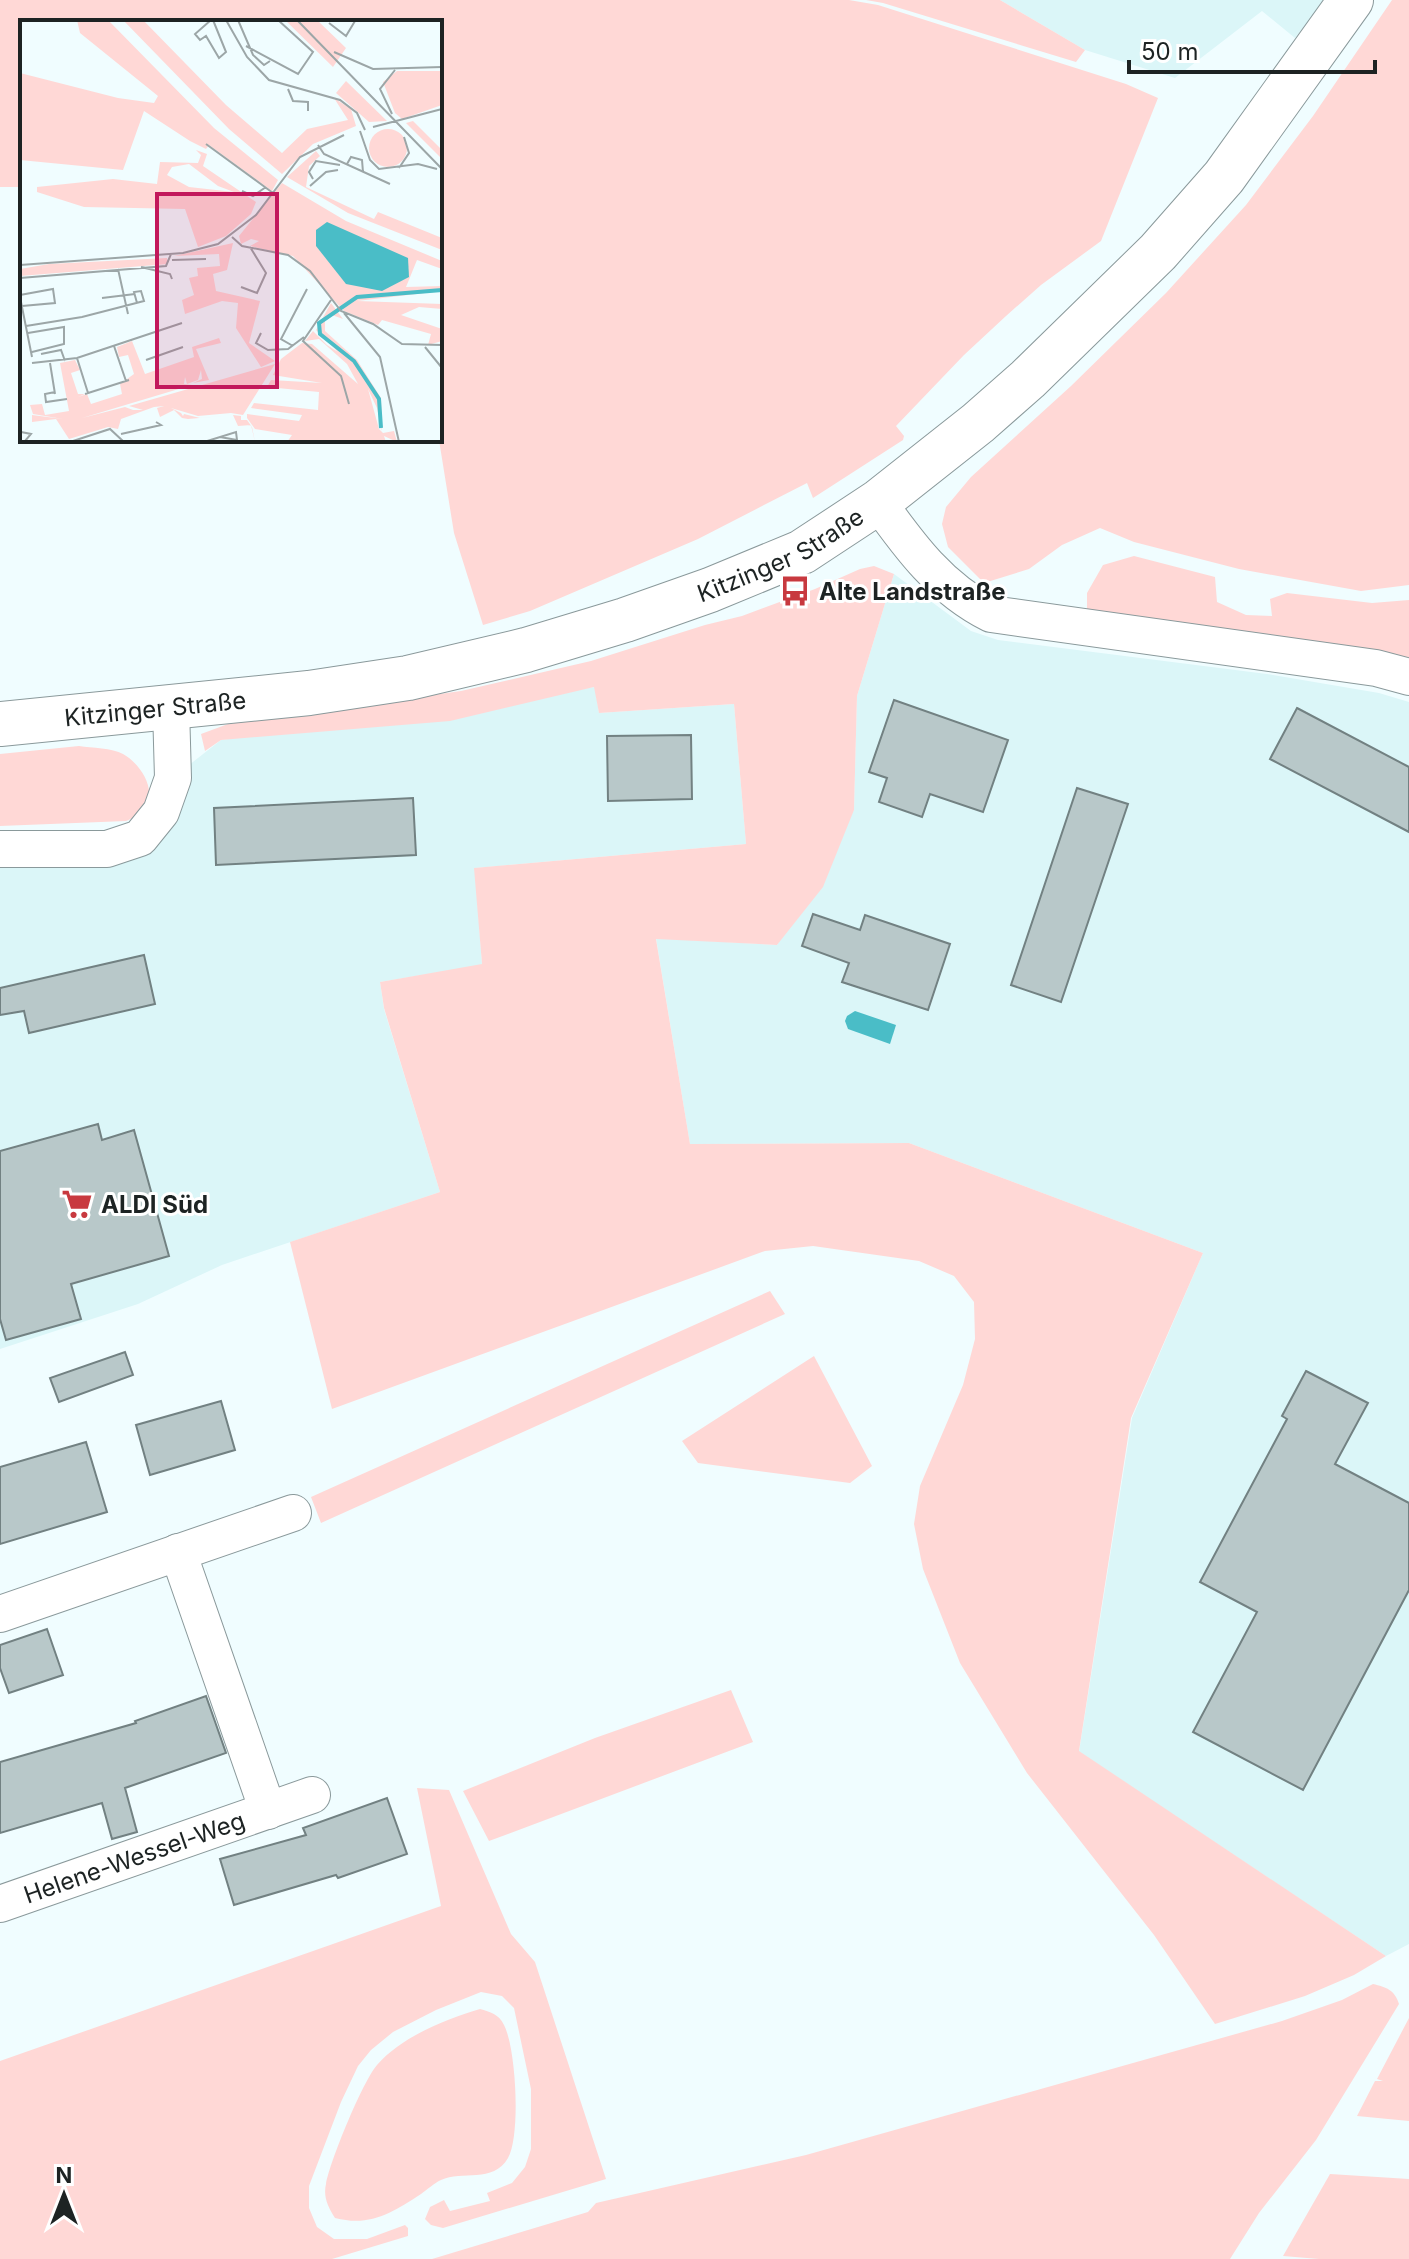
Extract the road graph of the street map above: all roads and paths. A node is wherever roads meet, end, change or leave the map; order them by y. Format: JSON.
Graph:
{"nodes":[{"id":1,"x":1351,"y":0,"type":"edge"},
{"id":2,"x":878,"y":502,"type":"junction"},
{"id":3,"x":1409,"y":677,"type":"edge"},
{"id":4,"x":171,"y":708,"type":"junction"},
{"id":5,"x":0,"y":724,"type":"edge"},
{"id":6,"x":0,"y":849,"type":"edge"},
{"id":7,"x":293,"y":1513,"type":"dead end"},
{"id":8,"x":178,"y":1552,"type":"junction"},
{"id":9,"x":0,"y":1614,"type":"edge"},
{"id":10,"x":312,"y":1795,"type":"dead end"},
{"id":11,"x":268,"y":1811,"type":"junction"},
{"id":12,"x":0,"y":1904,"type":"edge"}],
"edges":[{"from":1,"to":2,"type":"street","name":"Kitzinger Straße"},
{"from":2,"to":3,"type":"street"},
{"from":2,"to":4,"type":"street","name":"Kitzinger Straße"},
{"from":4,"to":5,"type":"street","name":"Kitzinger Straße"},
{"from":4,"to":6,"type":"street"},
{"from":7,"to":8,"type":"street"},
{"from":8,"to":9,"type":"street"},
{"from":8,"to":11,"type":"street","name":"Helene-Wessel-Weg"},
{"from":10,"to":11,"type":"street","name":"Helene-Wessel-Weg"},
{"from":11,"to":12,"type":"street","name":"Helene-Wessel-Weg"}]}
